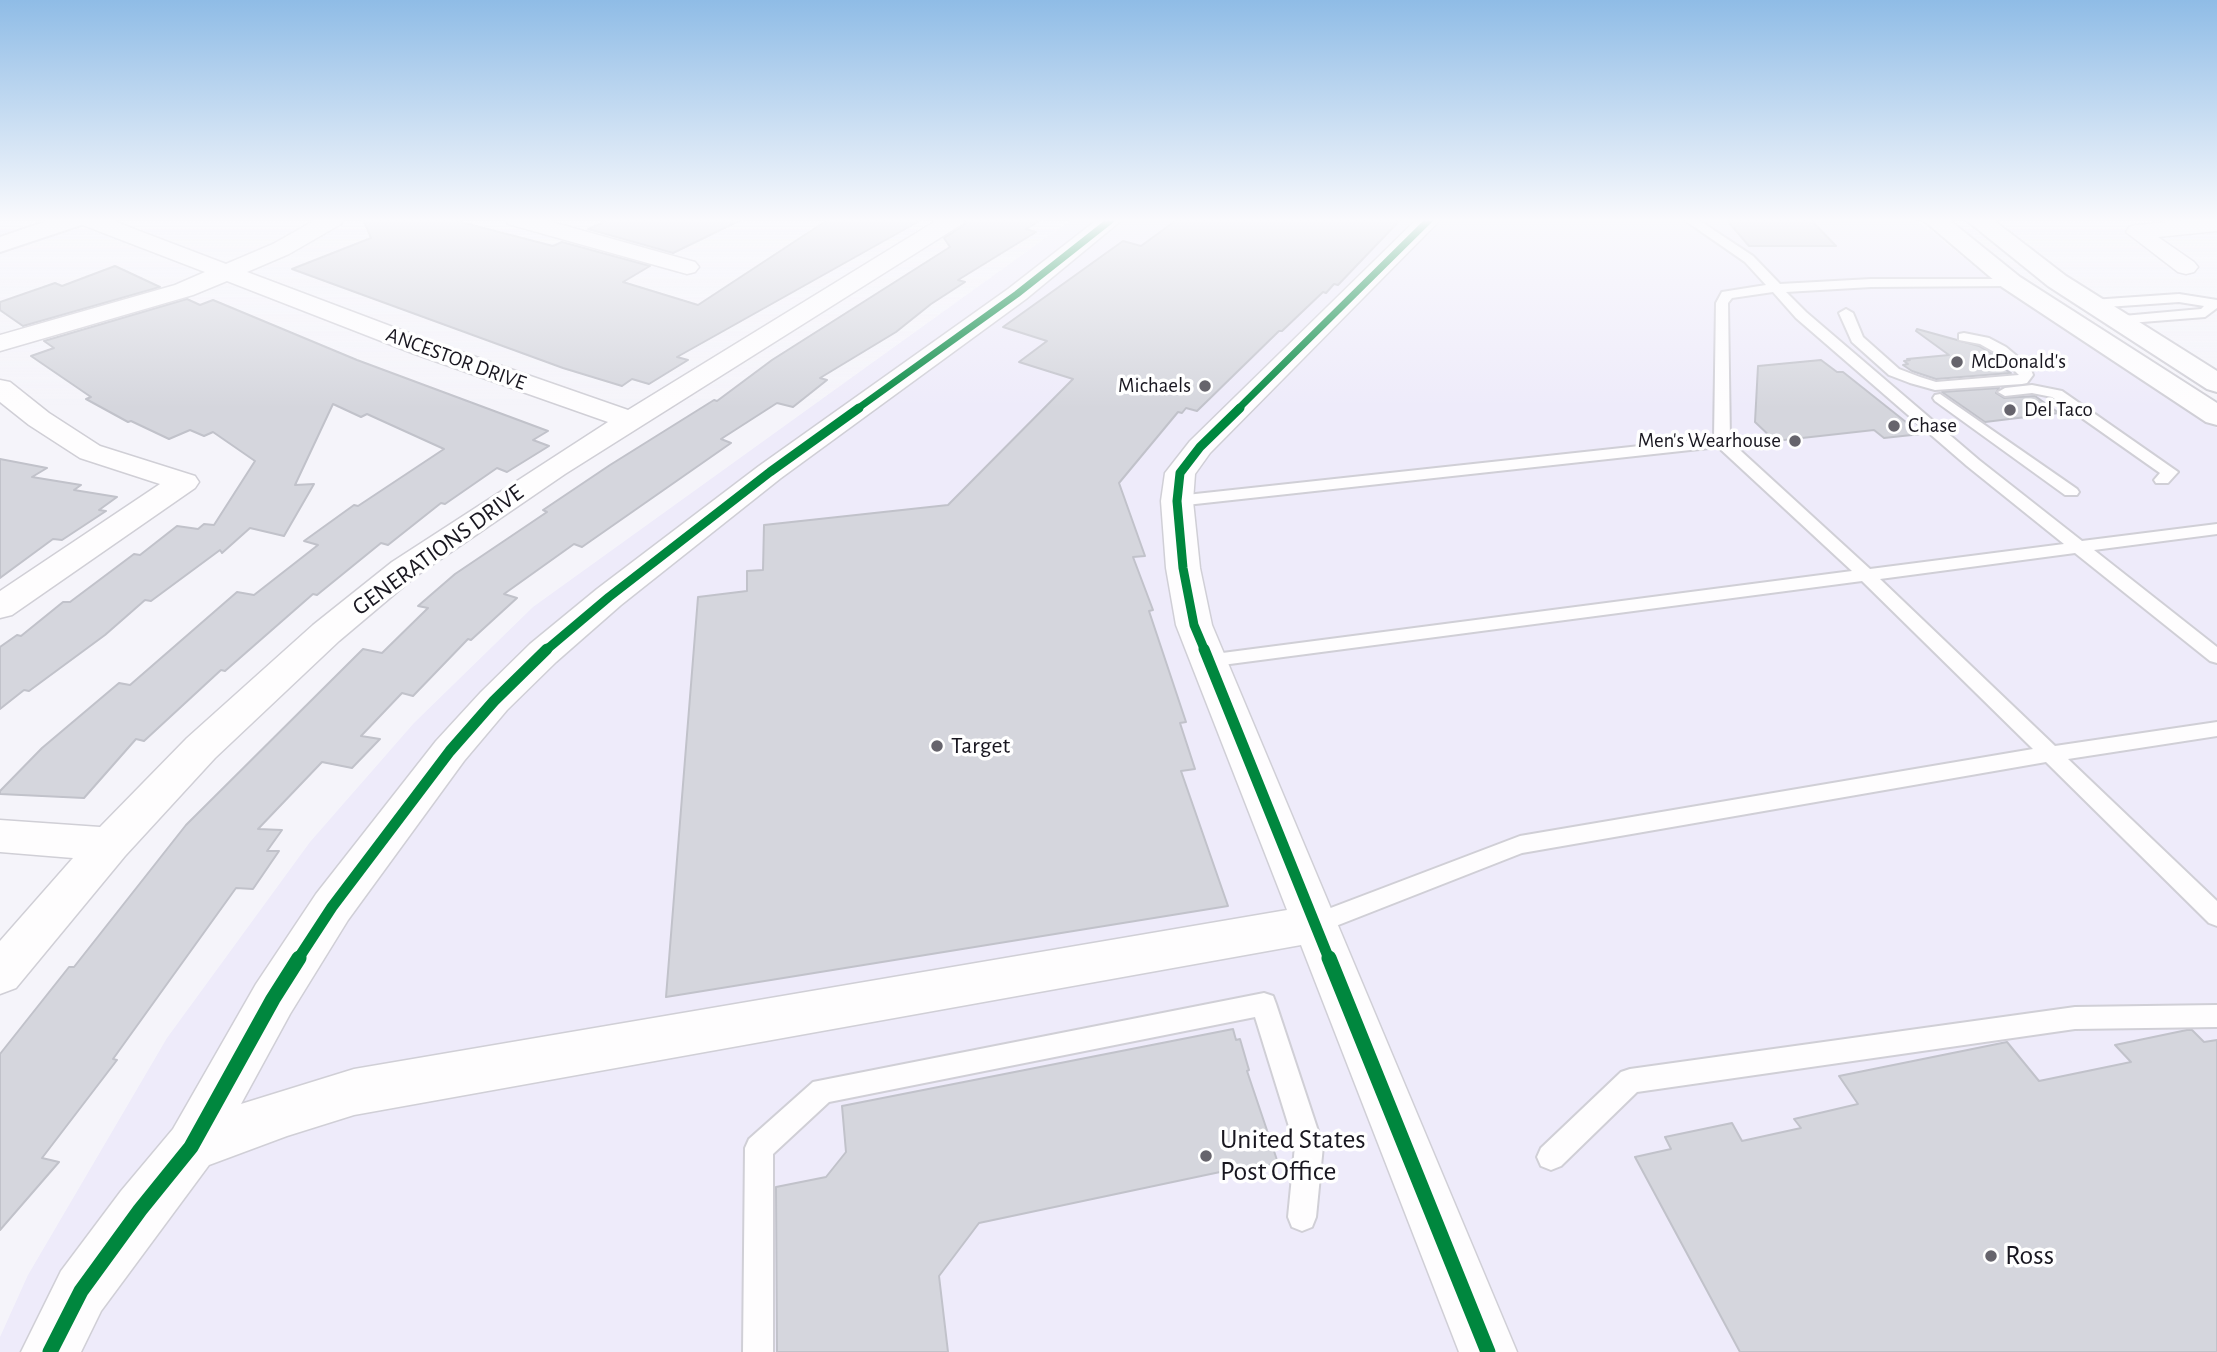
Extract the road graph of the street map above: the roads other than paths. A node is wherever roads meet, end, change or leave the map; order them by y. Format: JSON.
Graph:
{"nodes":[{"id":1,"x":205,"y":282,"type":"edge"},
{"id":2,"x":249,"y":282,"type":"edge"},
{"id":3,"x":852,"y":282,"type":"edge"},
{"id":4,"x":1032,"y":282,"type":"edge"},
{"id":5,"x":1366,"y":282,"type":"edge"},
{"id":6,"x":1773,"y":282,"type":"edge"},
{"id":7,"x":1998,"y":282,"type":"edge"},
{"id":8,"x":2011,"y":282,"type":"joint"},
{"id":9,"x":2059,"y":282,"type":"edge"},
{"id":10,"x":1779,"y":288,"type":"junction"},
{"id":11,"x":2092,"y":304,"type":"junction"},
{"id":12,"x":2214,"y":304,"type":"edge"},
{"id":13,"x":1846,"y":313,"type":"dead end"},
{"id":14,"x":2117,"y":320,"type":"junction"},
{"id":15,"x":1964,"y":337,"type":"dead end"},
{"id":16,"x":0,"y":343,"type":"edge"},
{"id":17,"x":2217,"y":383,"type":"edge"},
{"id":18,"x":0,"y":388,"type":"edge"},
{"id":19,"x":2217,"y":398,"type":"edge"},
{"id":20,"x":2217,"y":416,"type":"edge"},
{"id":21,"x":630,"y":420,"type":"junction"},
{"id":22,"x":1722,"y":442,"type":"junction"},
{"id":23,"x":2162,"y":480,"type":"dead end"},
{"id":24,"x":2071,"y":492,"type":"dead end"},
{"id":25,"x":1177,"y":501,"type":"junction"},
{"id":26,"x":2217,"y":529,"type":"edge"},
{"id":27,"x":2080,"y":547,"type":"junction"},
{"id":28,"x":1866,"y":575,"type":"junction"},
{"id":29,"x":0,"y":607,"type":"edge"},
{"id":30,"x":2217,"y":657,"type":"edge"},
{"id":31,"x":1208,"y":661,"type":"junction"},
{"id":32,"x":2217,"y":729,"type":"edge"},
{"id":33,"x":2050,"y":754,"type":"junction"},
{"id":34,"x":0,"y":836,"type":"edge"},
{"id":35,"x":110,"y":844,"type":"junction"},
{"id":36,"x":2217,"y":916,"type":"edge"},
{"id":37,"x":1315,"y":924,"type":"junction"},
{"id":38,"x":0,"y":974,"type":"edge"},
{"id":39,"x":2217,"y":1016,"type":"edge"},
{"id":40,"x":191,"y":1147,"type":"junction"},
{"id":41,"x":1551,"y":1157,"type":"dead end"},
{"id":42,"x":1302,"y":1217,"type":"dead end"},
{"id":43,"x":50,"y":1352,"type":"edge"},
{"id":44,"x":758,"y":1352,"type":"edge"},
{"id":45,"x":1488,"y":1352,"type":"edge"}],
"edges":[{"from":1,"to":16,"type":"street"},
{"from":2,"to":21,"type":"street","name":"ANCESTOR DRIVE"},
{"from":3,"to":21,"type":"street","name":"GENERATIONS DRIVE"},
{"from":4,"to":40,"type":"street"},
{"from":5,"to":25,"type":"street"},
{"from":6,"to":10,"type":"lane"},
{"from":7,"to":10,"type":"lane"},
{"from":8,"to":19,"type":"main road"},
{"from":8,"to":20,"type":"main road"},
{"from":9,"to":11,"type":"main road"},
{"from":10,"to":22,"type":"lane"},
{"from":10,"to":27,"type":"lane"},
{"from":11,"to":12,"type":"lane"},
{"from":11,"to":14,"type":"main road"},
{"from":12,"to":14,"type":"lane"},
{"from":13,"to":15,"type":"lane"},
{"from":14,"to":17,"type":"main road"},
{"from":18,"to":29,"type":"street"},
{"from":21,"to":35,"type":"street","name":"GENERATIONS DRIVE"},
{"from":22,"to":25,"type":"lane"},
{"from":22,"to":28,"type":"lane"},
{"from":23,"to":24,"type":"lane"},
{"from":25,"to":31,"type":"street"},
{"from":26,"to":27,"type":"lane"},
{"from":27,"to":28,"type":"lane"},
{"from":27,"to":30,"type":"lane"},
{"from":28,"to":31,"type":"lane"},
{"from":28,"to":33,"type":"lane"},
{"from":31,"to":37,"type":"street"},
{"from":32,"to":33,"type":"lane"},
{"from":33,"to":36,"type":"lane"},
{"from":33,"to":37,"type":"lane"},
{"from":34,"to":35,"type":"street"},
{"from":35,"to":38,"type":"street","name":"GENERATIONS DRIVE"},
{"from":37,"to":40,"type":"street"},
{"from":37,"to":45,"type":"street"},
{"from":39,"to":41,"type":"lane"},
{"from":40,"to":43,"type":"street"},
{"from":42,"to":44,"type":"lane"}]}
